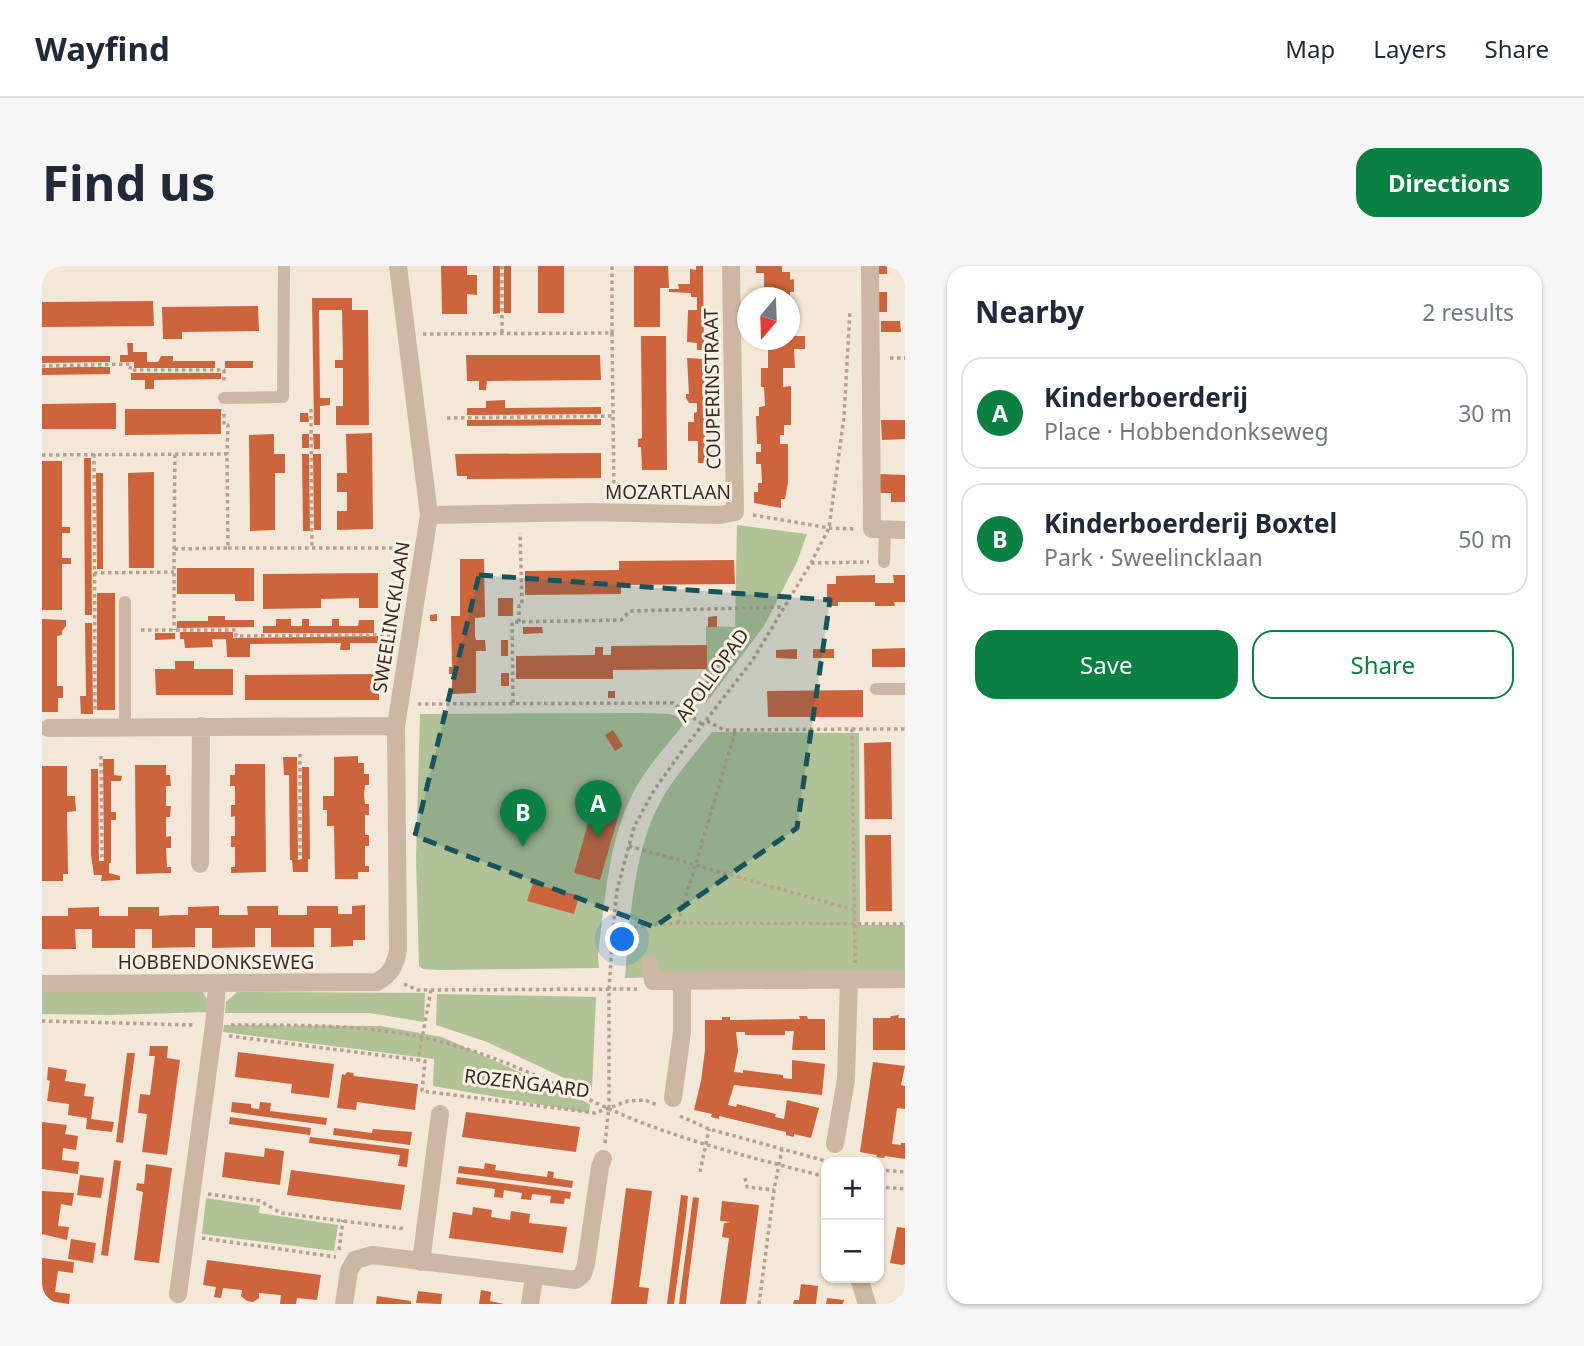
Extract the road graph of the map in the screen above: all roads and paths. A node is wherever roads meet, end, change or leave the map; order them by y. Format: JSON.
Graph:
{"nodes":[{"id":1,"x":284,"y":266,"type":"edge"},
{"id":2,"x":398,"y":266,"type":"edge"},
{"id":3,"x":502,"y":266,"type":"edge"},
{"id":4,"x":612,"y":266,"type":"edge"},
{"id":5,"x":731,"y":266,"type":"edge"},
{"id":6,"x":870,"y":266,"type":"edge"},
{"id":7,"x":850,"y":301,"type":"dead end"},
{"id":8,"x":612,"y":333,"type":"junction"},
{"id":9,"x":406,"y":334,"type":"junction"},
{"id":10,"x":502,"y":334,"type":"junction"},
{"id":11,"x":42,"y":366,"type":"edge"},
{"id":12,"x":224,"y":370,"type":"dead end"},
{"id":13,"x":224,"y":398,"type":"dead end"},
{"id":14,"x":311,"y":409,"type":"dead end"},
{"id":15,"x":613,"y":416,"type":"junction"},
{"id":16,"x":447,"y":418,"type":"dead end"},
{"id":17,"x":42,"y":454,"type":"edge"},
{"id":18,"x":94,"y":454,"type":"junction"},
{"id":19,"x":175,"y":454,"type":"junction"},
{"id":20,"x":734,"y":512,"type":"junction"},
{"id":21,"x":520,"y":513,"type":"junction"},
{"id":22,"x":614,"y":513,"type":"junction"},
{"id":23,"x":429,"y":515,"type":"junction"},
{"id":24,"x":829,"y":528,"type":"junction"},
{"id":25,"x":878,"y":529,"type":"junction"},
{"id":26,"x":905,"y":530,"type":"edge"},
{"id":27,"x":228,"y":548,"type":"junction"},
{"id":28,"x":312,"y":548,"type":"junction"},
{"id":29,"x":423,"y":548,"type":"junction"},
{"id":30,"x":174,"y":549,"type":"junction"},
{"id":31,"x":884,"y":562,"type":"joint"},
{"id":32,"x":811,"y":563,"type":"junction"},
{"id":33,"x":174,"y":572,"type":"junction"},
{"id":34,"x":94,"y":573,"type":"junction"},
{"id":35,"x":125,"y":602,"type":"dead end"},
{"id":36,"x":784,"y":607,"type":"junction"},
{"id":37,"x":519,"y":622,"type":"junction"},
{"id":38,"x":125,"y":630,"type":"junction"},
{"id":39,"x":174,"y":630,"type":"junction"},
{"id":40,"x":409,"y":635,"type":"junction"},
{"id":41,"x":876,"y":689,"type":"dead end"},
{"id":42,"x":905,"y":689,"type":"edge"},
{"id":43,"x":513,"y":703,"type":"junction"},
{"id":44,"x":398,"y":704,"type":"junction"},
{"id":45,"x":705,"y":723,"type":"junction"},
{"id":46,"x":125,"y":726,"type":"junction"},
{"id":47,"x":201,"y":726,"type":"junction"},
{"id":48,"x":396,"y":726,"type":"junction"},
{"id":49,"x":95,"y":727,"type":"junction"},
{"id":50,"x":49,"y":728,"type":"dead end"},
{"id":51,"x":736,"y":729,"type":"junction"},
{"id":52,"x":852,"y":729,"type":"junction"},
{"id":53,"x":905,"y":729,"type":"edge"},
{"id":54,"x":300,"y":754,"type":"dead end"},
{"id":55,"x":101,"y":756,"type":"dead end"},
{"id":56,"x":629,"y":846,"type":"junction"},
{"id":57,"x":300,"y":858,"type":"dead end"},
{"id":58,"x":102,"y":859,"type":"dead end"},
{"id":59,"x":200,"y":864,"type":"dead end"},
{"id":60,"x":696,"y":865,"type":"junction"},
{"id":61,"x":854,"y":910,"type":"junction"},
{"id":62,"x":678,"y":923,"type":"junction"},
{"id":63,"x":855,"y":924,"type":"junction"},
{"id":64,"x":905,"y":925,"type":"edge"},
{"id":65,"x":613,"y":929,"type":"junction"},
{"id":66,"x":650,"y":964,"type":"dead end"},
{"id":67,"x":389,"y":975,"type":"joint"},
{"id":68,"x":852,"y":979,"type":"junction"},
{"id":69,"x":905,"y":979,"type":"edge"},
{"id":70,"x":681,"y":981,"type":"junction"},
{"id":71,"x":42,"y":984,"type":"edge"},
{"id":72,"x":217,"y":984,"type":"junction"},
{"id":73,"x":431,"y":990,"type":"dead end"},
{"id":74,"x":42,"y":1021,"type":"edge"},
{"id":75,"x":214,"y":1030,"type":"junction"},
{"id":76,"x":422,"y":1037,"type":"junction"},
{"id":77,"x":418,"y":1060,"type":"junction"},
{"id":78,"x":669,"y":1106,"type":"junction"},
{"id":79,"x":609,"y":1107,"type":"junction"},
{"id":80,"x":440,"y":1114,"type":"dead end"},
{"id":81,"x":709,"y":1129,"type":"junction"},
{"id":82,"x":704,"y":1144,"type":"junction"},
{"id":83,"x":835,"y":1144,"type":"dead end"},
{"id":84,"x":782,"y":1149,"type":"junction"},
{"id":85,"x":603,"y":1159,"type":"joint"},
{"id":86,"x":821,"y":1159,"type":"edge"},
{"id":87,"x":778,"y":1164,"type":"junction"},
{"id":88,"x":884,"y":1170,"type":"edge"},
{"id":89,"x":700,"y":1172,"type":"dead end"},
{"id":90,"x":905,"y":1172,"type":"edge"},
{"id":91,"x":821,"y":1176,"type":"edge"},
{"id":92,"x":745,"y":1178,"type":"dead end"},
{"id":93,"x":884,"y":1187,"type":"edge"},
{"id":94,"x":905,"y":1189,"type":"edge"},
{"id":95,"x":774,"y":1190,"type":"junction"},
{"id":96,"x":192,"y":1192,"type":"junction"},
{"id":97,"x":425,"y":1232,"type":"junction"},
{"id":98,"x":186,"y":1236,"type":"junction"},
{"id":99,"x":355,"y":1260,"type":"junction"},
{"id":100,"x":421,"y":1262,"type":"junction"},
{"id":101,"x":534,"y":1276,"type":"junction"},
{"id":102,"x":861,"y":1283,"type":"edge"},
{"id":103,"x":178,"y":1294,"type":"dead end"},
{"id":104,"x":344,"y":1304,"type":"edge"},
{"id":105,"x":530,"y":1304,"type":"edge"},
{"id":106,"x":759,"y":1304,"type":"edge"},
{"id":107,"x":867,"y":1304,"type":"edge"}],
"edges":[{"from":1,"to":13,"type":"lane"},
{"from":2,"to":9,"type":"street","name":"SWEELINCKLAAN"},
{"from":3,"to":10,"type":"path"},
{"from":4,"to":8,"type":"path"},
{"from":5,"to":20,"type":"street","name":"COUPERINSTRAAT"},
{"from":6,"to":25,"type":"street"},
{"from":7,"to":24,"type":"path","name":"APOLLOPAD"},
{"from":8,"to":10,"type":"path"},
{"from":8,"to":15,"type":"path"},
{"from":9,"to":10,"type":"path"},
{"from":9,"to":23,"type":"street","name":"SWEELINCKLAAN"},
{"from":11,"to":12,"type":"path"},
{"from":14,"to":28,"type":"path"},
{"from":15,"to":16,"type":"path"},
{"from":15,"to":22,"type":"path"},
{"from":17,"to":18,"type":"path"},
{"from":18,"to":19,"type":"path"},
{"from":18,"to":34,"type":"path"},
{"from":19,"to":27,"type":"path"},
{"from":19,"to":30,"type":"path"},
{"from":20,"to":22,"type":"street","name":"MOZARTLAAN"},
{"from":20,"to":24,"type":"path","name":"MOZARTLAAN"},
{"from":21,"to":22,"type":"street","name":"MOZARTLAAN"},
{"from":21,"to":23,"type":"street","name":"MOZARTLAAN"},
{"from":21,"to":37,"type":"path"},
{"from":23,"to":29,"type":"street","name":"SWEELINCKLAAN"},
{"from":24,"to":25,"type":"path","name":"MOZARTLAAN"},
{"from":24,"to":32,"type":"path","name":"APOLLOPAD"},
{"from":25,"to":26,"type":"street"},
{"from":25,"to":31,"type":"lane"},
{"from":27,"to":28,"type":"path"},
{"from":27,"to":30,"type":"path"},
{"from":28,"to":29,"type":"path"},
{"from":29,"to":40,"type":"street","name":"SWEELINCKLAAN"},
{"from":30,"to":33,"type":"path"},
{"from":31,"to":32,"type":"path"},
{"from":32,"to":36,"type":"path","name":"APOLLOPAD"},
{"from":33,"to":34,"type":"path"},
{"from":33,"to":39,"type":"path"},
{"from":34,"to":49,"type":"path"},
{"from":35,"to":38,"type":"lane"},
{"from":36,"to":37,"type":"path"},
{"from":36,"to":45,"type":"path","name":"APOLLOPAD"},
{"from":37,"to":43,"type":"path"},
{"from":38,"to":39,"type":"path"},
{"from":38,"to":46,"type":"lane"},
{"from":39,"to":40,"type":"path"},
{"from":40,"to":44,"type":"street","name":"SWEELINCKLAAN"},
{"from":41,"to":42,"type":"lane"},
{"from":43,"to":44,"type":"path"},
{"from":43,"to":45,"type":"path"},
{"from":44,"to":48,"type":"street","name":"SWEELINCKLAAN"},
{"from":45,"to":51,"type":"path"},
{"from":45,"to":56,"type":"path","name":"APOLLOPAD"},
{"from":46,"to":47,"type":"street"},
{"from":46,"to":49,"type":"street"},
{"from":47,"to":48,"type":"street"},
{"from":47,"to":59,"type":"street"},
{"from":48,"to":67,"type":"street","name":"SWEELINCKLAAN"},
{"from":49,"to":50,"type":"street"},
{"from":51,"to":52,"type":"path"},
{"from":51,"to":60,"type":"path"},
{"from":52,"to":53,"type":"path"},
{"from":52,"to":61,"type":"path"},
{"from":54,"to":57,"type":"path"},
{"from":55,"to":58,"type":"path"},
{"from":56,"to":60,"type":"path"},
{"from":56,"to":65,"type":"path","name":"APOLLOPAD"},
{"from":60,"to":61,"type":"path"},
{"from":60,"to":62,"type":"path"},
{"from":61,"to":63,"type":"path"},
{"from":62,"to":63,"type":"path"},
{"from":62,"to":65,"type":"path"},
{"from":63,"to":64,"type":"path"},
{"from":63,"to":68,"type":"path"},
{"from":65,"to":79,"type":"path","name":"APOLLOPAD"},
{"from":66,"to":70,"type":"street"},
{"from":67,"to":72,"type":"street","name":"HOBBENDONKSEWEG"},
{"from":68,"to":69,"type":"street"},
{"from":68,"to":70,"type":"street"},
{"from":68,"to":83,"type":"street"},
{"from":70,"to":78,"type":"street"},
{"from":71,"to":72,"type":"street","name":"HOBBENDONKSEWEG"},
{"from":72,"to":75,"type":"street"},
{"from":73,"to":76,"type":"path","name":"ROZENGAARD"},
{"from":74,"to":75,"type":"path"},
{"from":75,"to":76,"type":"path"},
{"from":75,"to":77,"type":"path"},
{"from":75,"to":96,"type":"street"},
{"from":76,"to":77,"type":"path","name":"ROZENGAARD"},
{"from":76,"to":79,"type":"path"},
{"from":77,"to":79,"type":"path","name":"ROZENGAARD"},
{"from":78,"to":79,"type":"path"},
{"from":78,"to":81,"type":"path"},
{"from":79,"to":82,"type":"path"},
{"from":79,"to":85,"type":"path","name":"ROZENGAARD"},
{"from":80,"to":97,"type":"street"},
{"from":81,"to":82,"type":"path"},
{"from":81,"to":84,"type":"path"},
{"from":82,"to":87,"type":"path"},
{"from":82,"to":89,"type":"path"},
{"from":84,"to":86,"type":"path"},
{"from":84,"to":87,"type":"path"},
{"from":85,"to":101,"type":"street"},
{"from":87,"to":91,"type":"path"},
{"from":87,"to":95,"type":"path"},
{"from":88,"to":90,"type":"path"},
{"from":92,"to":95,"type":"path"},
{"from":93,"to":94,"type":"path"},
{"from":95,"to":106,"type":"path"},
{"from":96,"to":97,"type":"path"},
{"from":96,"to":98,"type":"street"},
{"from":97,"to":100,"type":"street"},
{"from":98,"to":99,"type":"path"},
{"from":98,"to":103,"type":"street"},
{"from":99,"to":100,"type":"street"},
{"from":99,"to":104,"type":"street"},
{"from":100,"to":101,"type":"street"},
{"from":101,"to":105,"type":"street"},
{"from":102,"to":107,"type":"street"}]}
